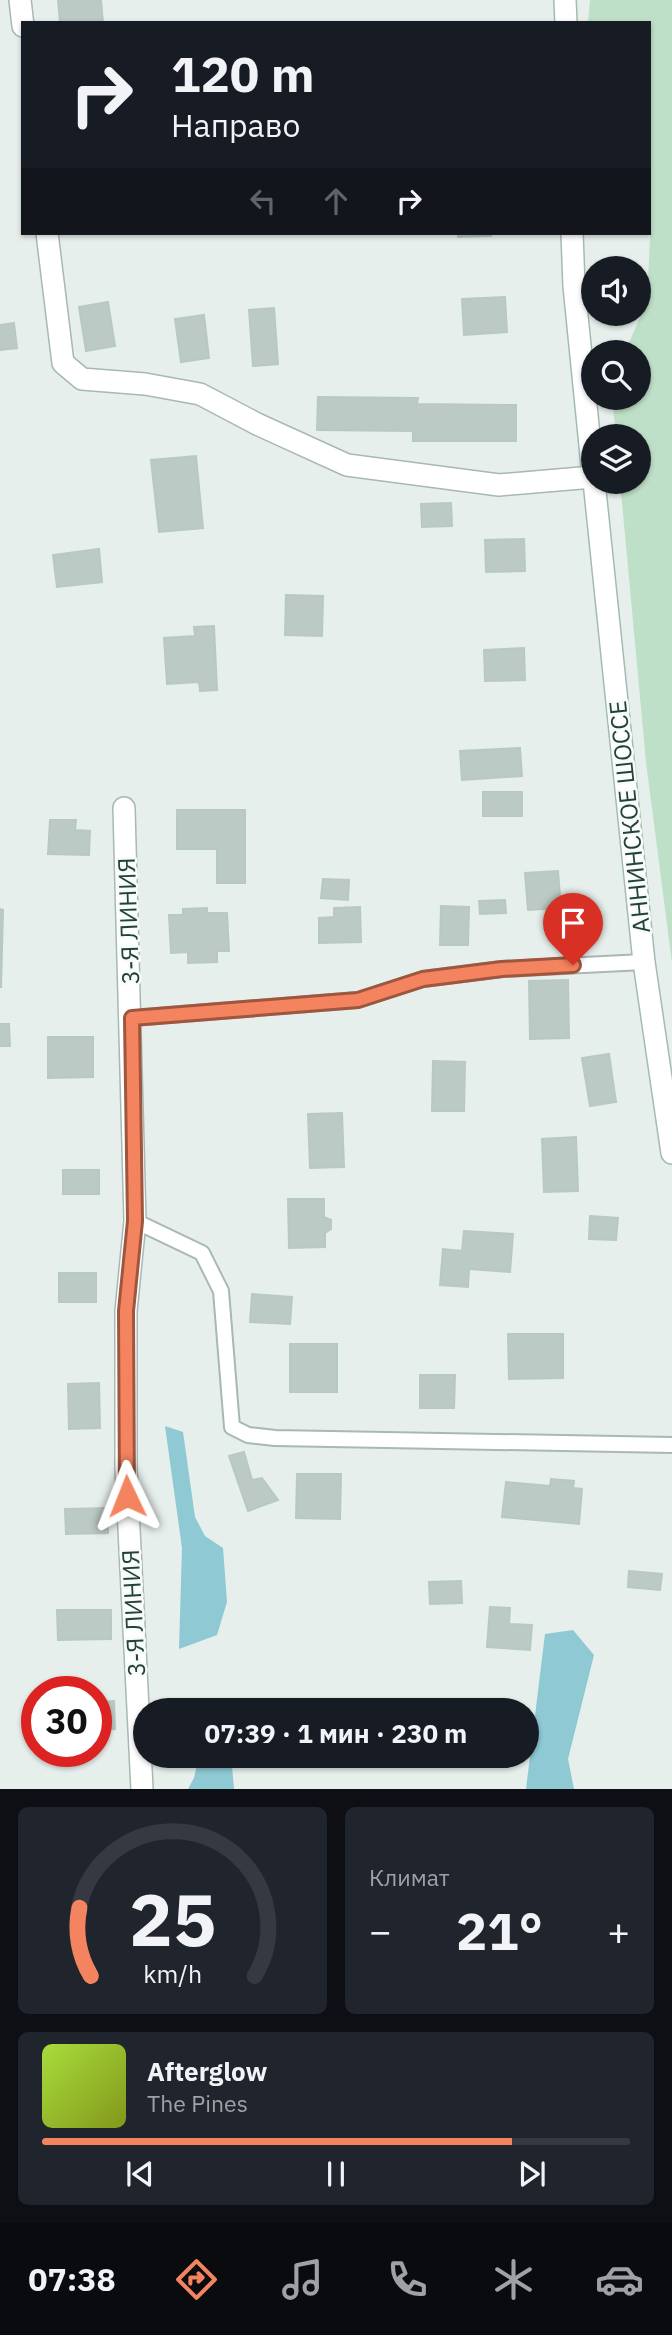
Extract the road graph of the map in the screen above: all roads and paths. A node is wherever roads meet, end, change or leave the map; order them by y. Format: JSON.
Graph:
{"nodes":[{"id":1,"x":20,"y":0,"type":"edge"},
{"id":2,"x":565,"y":0,"type":"edge"},
{"id":3,"x":22,"y":21,"type":"edge"},
{"id":4,"x":566,"y":21,"type":"edge"},
{"id":5,"x":47,"y":235,"type":"edge"},
{"id":6,"x":572,"y":235,"type":"edge"},
{"id":7,"x":588,"y":424,"type":"edge"},
{"id":8,"x":581,"y":479,"type":"edge"},
{"id":9,"x":595,"y":494,"type":"edge"},
{"id":10,"x":124,"y":808,"type":"dead end"},
{"id":11,"x":644,"y":962,"type":"junction"},
{"id":12,"x":132,"y":1018,"type":"junction"},
{"id":13,"x":672,"y":1153,"type":"edge"},
{"id":14,"x":135,"y":1221,"type":"junction"},
{"id":15,"x":672,"y":1445,"type":"edge"},
{"id":16,"x":142,"y":1789,"type":"edge"}],
"edges":[{"from":1,"to":3,"type":"street"},
{"from":2,"to":4,"type":"street"},
{"from":5,"to":8,"type":"street"},
{"from":6,"to":7,"type":"street","name":"АННИНСКОЕ ШОССЕ"},
{"from":9,"to":11,"type":"street","name":"АННИНСКОЕ ШОССЕ"},
{"from":10,"to":12,"type":"street","name":"3-Я ЛИНИЯ"},
{"from":11,"to":12,"type":"lane"},
{"from":11,"to":13,"type":"street","name":"АННИНСКОЕ ШОССЕ"},
{"from":12,"to":14,"type":"street","name":"3-Я ЛИНИЯ"},
{"from":14,"to":15,"type":"lane"},
{"from":14,"to":16,"type":"street","name":"3-Я ЛИНИЯ"}]}
